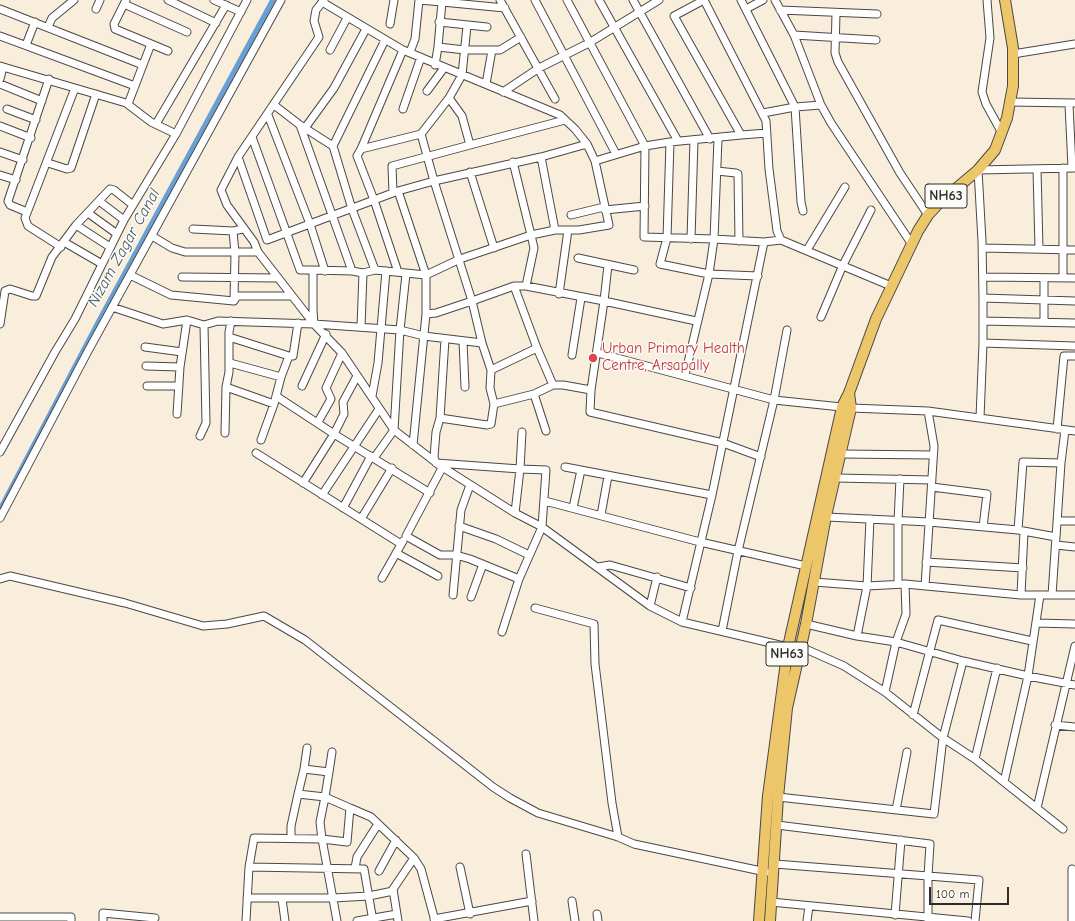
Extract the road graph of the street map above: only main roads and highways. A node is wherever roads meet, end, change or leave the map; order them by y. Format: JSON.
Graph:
{"nodes":[{"id":1,"x":1005,"y":0,"type":"edge"},
{"id":2,"x":846,"y":408,"type":"junction"},
{"id":3,"x":759,"y":921,"type":"edge"},
{"id":4,"x":770,"y":921,"type":"edge"}],
"edges":[{"from":1,"to":2,"type":"highway","number":"NH63"},
{"from":2,"to":3,"type":"highway","number":"NH63"},
{"from":2,"to":4,"type":"highway","number":"NH63"}]}
